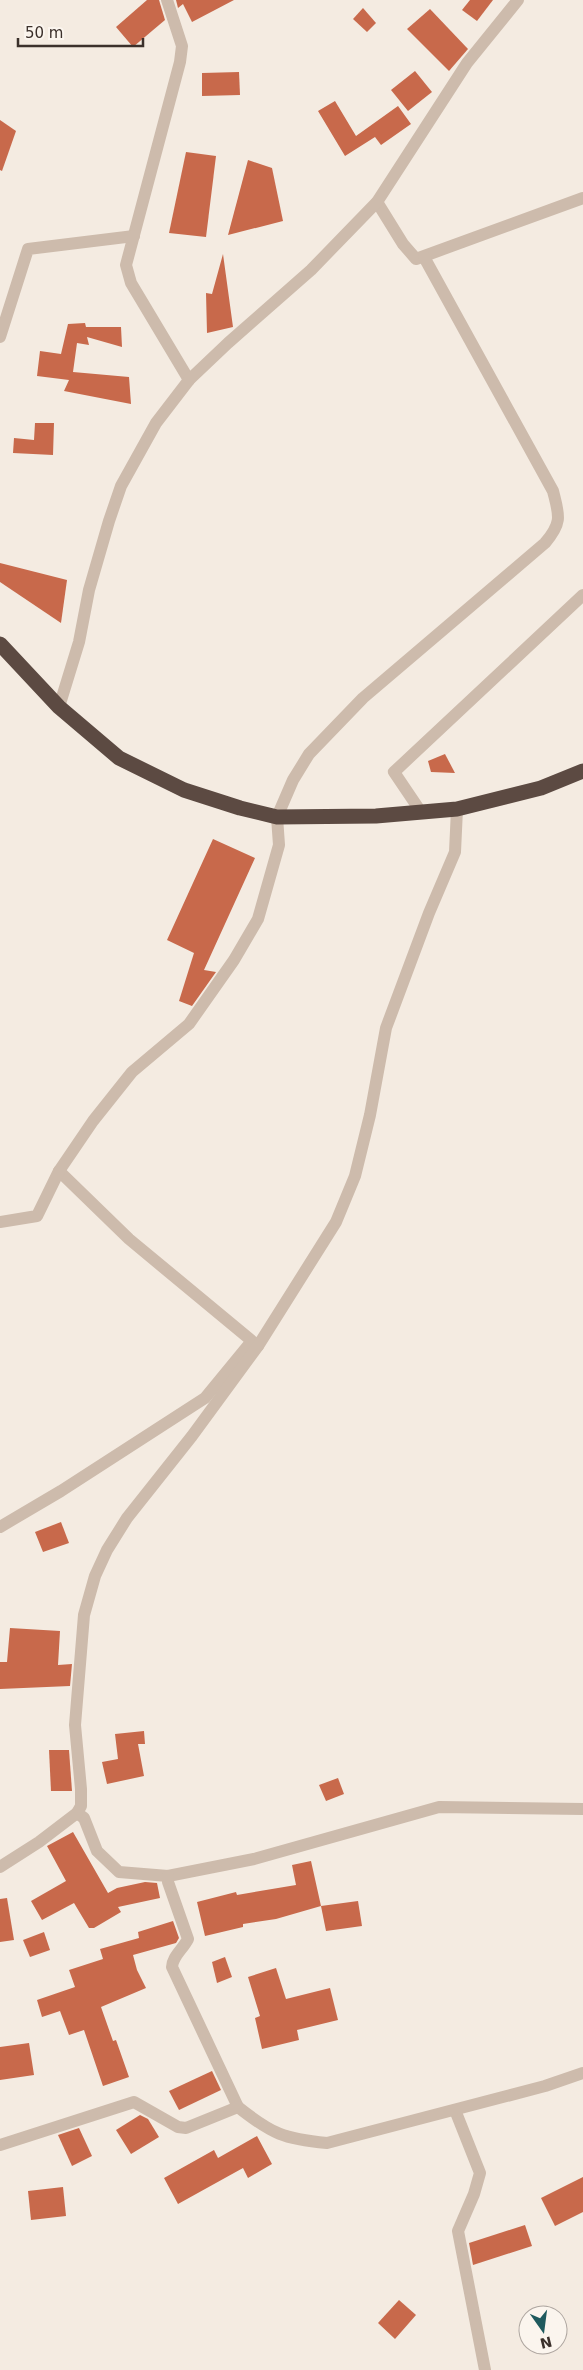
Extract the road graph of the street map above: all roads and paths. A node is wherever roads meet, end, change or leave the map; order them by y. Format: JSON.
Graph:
{"nodes":[{"id":1,"x":167,"y":0,"type":"edge"},
{"id":2,"x":518,"y":0,"type":"edge"},
{"id":3,"x":583,"y":198,"type":"edge"},
{"id":4,"x":377,"y":202,"type":"junction"},
{"id":5,"x":134,"y":236,"type":"junction"},
{"id":6,"x":424,"y":257,"type":"junction"},
{"id":7,"x":0,"y":338,"type":"edge"},
{"id":8,"x":189,"y":380,"type":"junction"},
{"id":9,"x":583,"y":595,"type":"edge"},
{"id":10,"x":0,"y":644,"type":"edge"},
{"id":11,"x":59,"y":707,"type":"junction"},
{"id":12,"x":583,"y":771,"type":"edge"},
{"id":13,"x":457,"y":809,"type":"junction"},
{"id":14,"x":421,"y":812,"type":"junction"},
{"id":15,"x":277,"y":817,"type":"junction"},
{"id":16,"x":59,"y":1171,"type":"junction"},
{"id":17,"x":0,"y":1222,"type":"edge"},
{"id":18,"x":255,"y":1344,"type":"junction"},
{"id":19,"x":0,"y":1527,"type":"edge"},
{"id":20,"x":583,"y":1809,"type":"edge"},
{"id":21,"x":77,"y":1813,"type":"junction"},
{"id":22,"x":0,"y":1867,"type":"edge"},
{"id":23,"x":168,"y":1876,"type":"junction"},
{"id":24,"x":583,"y":2073,"type":"edge"},
{"id":25,"x":238,"y":2107,"type":"junction"},
{"id":26,"x":455,"y":2110,"type":"junction"},
{"id":27,"x":0,"y":2145,"type":"edge"},
{"id":28,"x":485,"y":2370,"type":"edge"}],
"edges":[{"from":1,"to":5,"type":"street"},
{"from":2,"to":4,"type":"street"},
{"from":3,"to":6,"type":"street"},
{"from":4,"to":6,"type":"street"},
{"from":4,"to":8,"type":"street"},
{"from":5,"to":7,"type":"street"},
{"from":5,"to":8,"type":"street"},
{"from":6,"to":15,"type":"street"},
{"from":8,"to":11,"type":"street"},
{"from":9,"to":14,"type":"street"},
{"from":10,"to":11,"type":"highway"},
{"from":11,"to":15,"type":"highway"},
{"from":12,"to":13,"type":"highway"},
{"from":13,"to":14,"type":"highway"},
{"from":13,"to":18,"type":"street"},
{"from":14,"to":15,"type":"highway"},
{"from":15,"to":16,"type":"street"},
{"from":16,"to":17,"type":"street"},
{"from":16,"to":18,"type":"street"},
{"from":18,"to":19,"type":"street"},
{"from":18,"to":21,"type":"street"},
{"from":20,"to":23,"type":"street"},
{"from":21,"to":22,"type":"street"},
{"from":21,"to":23,"type":"street"},
{"from":23,"to":25,"type":"street"},
{"from":24,"to":26,"type":"street"},
{"from":25,"to":26,"type":"street"},
{"from":25,"to":27,"type":"street"},
{"from":26,"to":28,"type":"street"}]}
